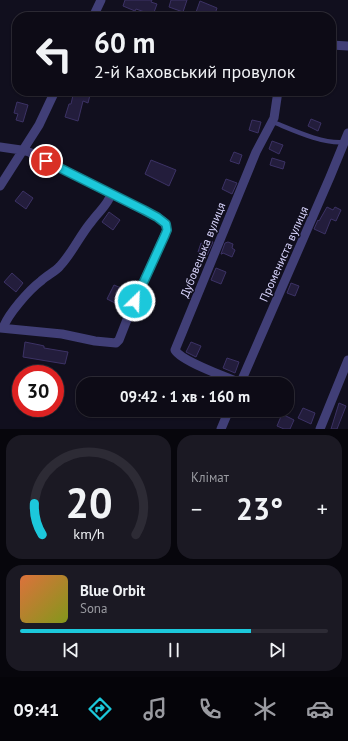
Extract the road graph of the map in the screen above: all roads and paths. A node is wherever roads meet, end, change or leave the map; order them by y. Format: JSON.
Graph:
{"nodes":[{"id":1,"x":101,"y":0,"type":"edge"},
{"id":2,"x":97,"y":12,"type":"edge"},
{"id":3,"x":336,"y":45,"type":"edge"},
{"id":4,"x":348,"y":46,"type":"edge"},
{"id":5,"x":53,"y":96,"type":"edge"},
{"id":6,"x":277,"y":96,"type":"edge"},
{"id":7,"x":273,"y":122,"type":"junction"},
{"id":8,"x":348,"y":133,"type":"edge"},
{"id":9,"x":344,"y":142,"type":"junction"},
{"id":10,"x":0,"y":147,"type":"edge"},
{"id":11,"x":24,"y":150,"type":"junction"},
{"id":12,"x":0,"y":186,"type":"edge"},
{"id":13,"x":111,"y":194,"type":"junction"},
{"id":14,"x":2,"y":328,"type":"edge"},
{"id":15,"x":348,"y":360,"type":"edge"},
{"id":16,"x":226,"y":377,"type":"edge"},
{"id":17,"x":244,"y":377,"type":"edge"},
{"id":18,"x":226,"y":417,"type":"edge"},
{"id":19,"x":221,"y":429,"type":"edge"},
{"id":20,"x":320,"y":429,"type":"edge"}],
"edges":[{"from":1,"to":2,"type":"street"},
{"from":3,"to":4,"type":"street"},
{"from":5,"to":11,"type":"street"},
{"from":6,"to":7,"type":"street","name":"Дубовецька вулиця"},
{"from":7,"to":9,"type":"lane"},
{"from":7,"to":16,"type":"street","name":"Дубовецька вулиця"},
{"from":8,"to":9,"type":"street","name":"Промениста вулиця"},
{"from":9,"to":17,"type":"street","name":"Промениста вулиця"},
{"from":10,"to":11,"type":"street"},
{"from":11,"to":12,"type":"street"},
{"from":11,"to":13,"type":"street"},
{"from":13,"to":14,"type":"street"},
{"from":13,"to":14,"type":"street"},
{"from":15,"to":20,"type":"street"},
{"from":18,"to":19,"type":"street"}]}
